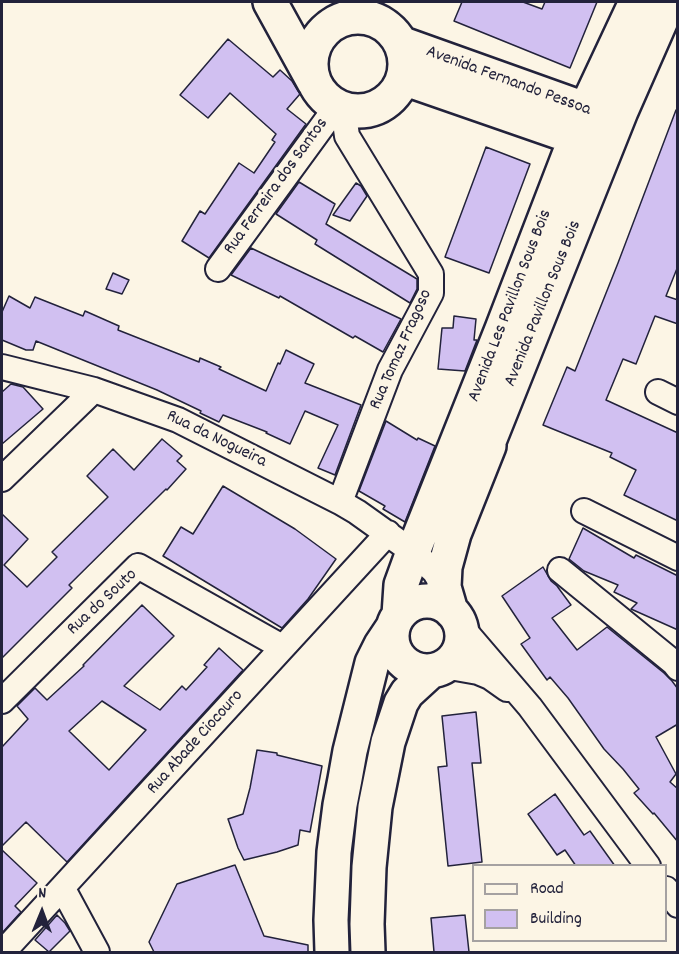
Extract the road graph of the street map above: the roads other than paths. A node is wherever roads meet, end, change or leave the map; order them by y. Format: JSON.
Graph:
{"nodes":[{"id":1,"x":270,"y":2,"type":"edge"},
{"id":2,"x":636,"y":2,"type":"edge"},
{"id":3,"x":669,"y":2,"type":"edge"},
{"id":4,"x":363,"y":11,"type":"edge"},
{"id":5,"x":400,"y":43,"type":"junction"},
{"id":6,"x":403,"y":78,"type":"junction"},
{"id":7,"x":332,"y":99,"type":"junction"},
{"id":8,"x":589,"y":133,"type":"junction"},
{"id":9,"x":218,"y":269,"type":"dead end"},
{"id":10,"x":2,"y":367,"type":"edge"},
{"id":11,"x":94,"y":390,"type":"junction"},
{"id":12,"x":2,"y":479,"type":"edge"},
{"id":13,"x":340,"y":502,"type":"junction"},
{"id":14,"x":584,"y":511,"type":"dead end"},
{"id":15,"x":400,"y":542,"type":"junction"},
{"id":16,"x":678,"y":558,"type":"edge"},
{"id":17,"x":560,"y":570,"type":"dead end"},
{"id":18,"x":451,"y":607,"type":"junction"},
{"id":19,"x":396,"y":621,"type":"junction"},
{"id":20,"x":282,"y":647,"type":"junction"},
{"id":21,"x":676,"y":663,"type":"edge"},
{"id":22,"x":438,"y":668,"type":"junction"},
{"id":23,"x":2,"y":701,"type":"edge"},
{"id":24,"x":530,"y":707,"type":"junction"},
{"id":25,"x":647,"y":864,"type":"edge"},
{"id":26,"x":63,"y":889,"type":"junction"},
{"id":27,"x":667,"y":890,"type":"edge"},
{"id":28,"x":678,"y":905,"type":"edge"},
{"id":29,"x":3,"y":952,"type":"edge"},
{"id":30,"x":98,"y":952,"type":"edge"},
{"id":31,"x":332,"y":952,"type":"edge"},
{"id":32,"x":368,"y":952,"type":"edge"}],
"edges":[{"from":1,"to":7,"type":"street"},
{"from":2,"to":8,"type":"street","name":"Avenida Les Pavillon Sous Bois"},
{"from":3,"to":8,"type":"street","name":"Avenida Fernando Pessoa"},
{"from":4,"to":5,"type":"street"},
{"from":4,"to":7,"type":"street"},
{"from":5,"to":6,"type":"street"},
{"from":5,"to":8,"type":"street","name":"Avenida Fernando Pessoa"},
{"from":6,"to":7,"type":"street"},
{"from":6,"to":8,"type":"street","name":"Avenida Fernando Pessoa"},
{"from":7,"to":9,"type":"street","name":"Rua Ferreira dos Santos"},
{"from":7,"to":13,"type":"street","name":"Rua Tomaz Fragoso"},
{"from":8,"to":15,"type":"street","name":"Avenida Les Pavillon Sous Bois"},
{"from":8,"to":18,"type":"street","name":"Avenida Pavillon Sous Bois"},
{"from":10,"to":11,"type":"street","name":"Rua da Nogueira"},
{"from":11,"to":12,"type":"street"},
{"from":11,"to":13,"type":"street","name":"Rua da Nogueira"},
{"from":13,"to":15,"type":"street","name":"Rua da Nogueira"},
{"from":14,"to":16,"type":"street"},
{"from":15,"to":18,"type":"street","name":"Rua da Nogueira"},
{"from":15,"to":19,"type":"street","name":"Avenida Les Pavillon Sous Bois"},
{"from":15,"to":20,"type":"street","name":"Rua Abade Ciocouro"},
{"from":17,"to":21,"type":"street"},
{"from":18,"to":19,"type":"street"},
{"from":18,"to":22,"type":"street"},
{"from":18,"to":24,"type":"street","name":"Rua da Nogueira"},
{"from":19,"to":22,"type":"street"},
{"from":19,"to":31,"type":"street"},
{"from":20,"to":23,"type":"street","name":"Rua do Souto"},
{"from":20,"to":26,"type":"street","name":"Rua Abade Ciocouro"},
{"from":22,"to":24,"type":"street"},
{"from":22,"to":32,"type":"street"},
{"from":24,"to":25,"type":"street"},
{"from":26,"to":29,"type":"street","name":"Rua Abade Ciocouro"},
{"from":26,"to":30,"type":"street"},
{"from":27,"to":28,"type":"street"}]}
